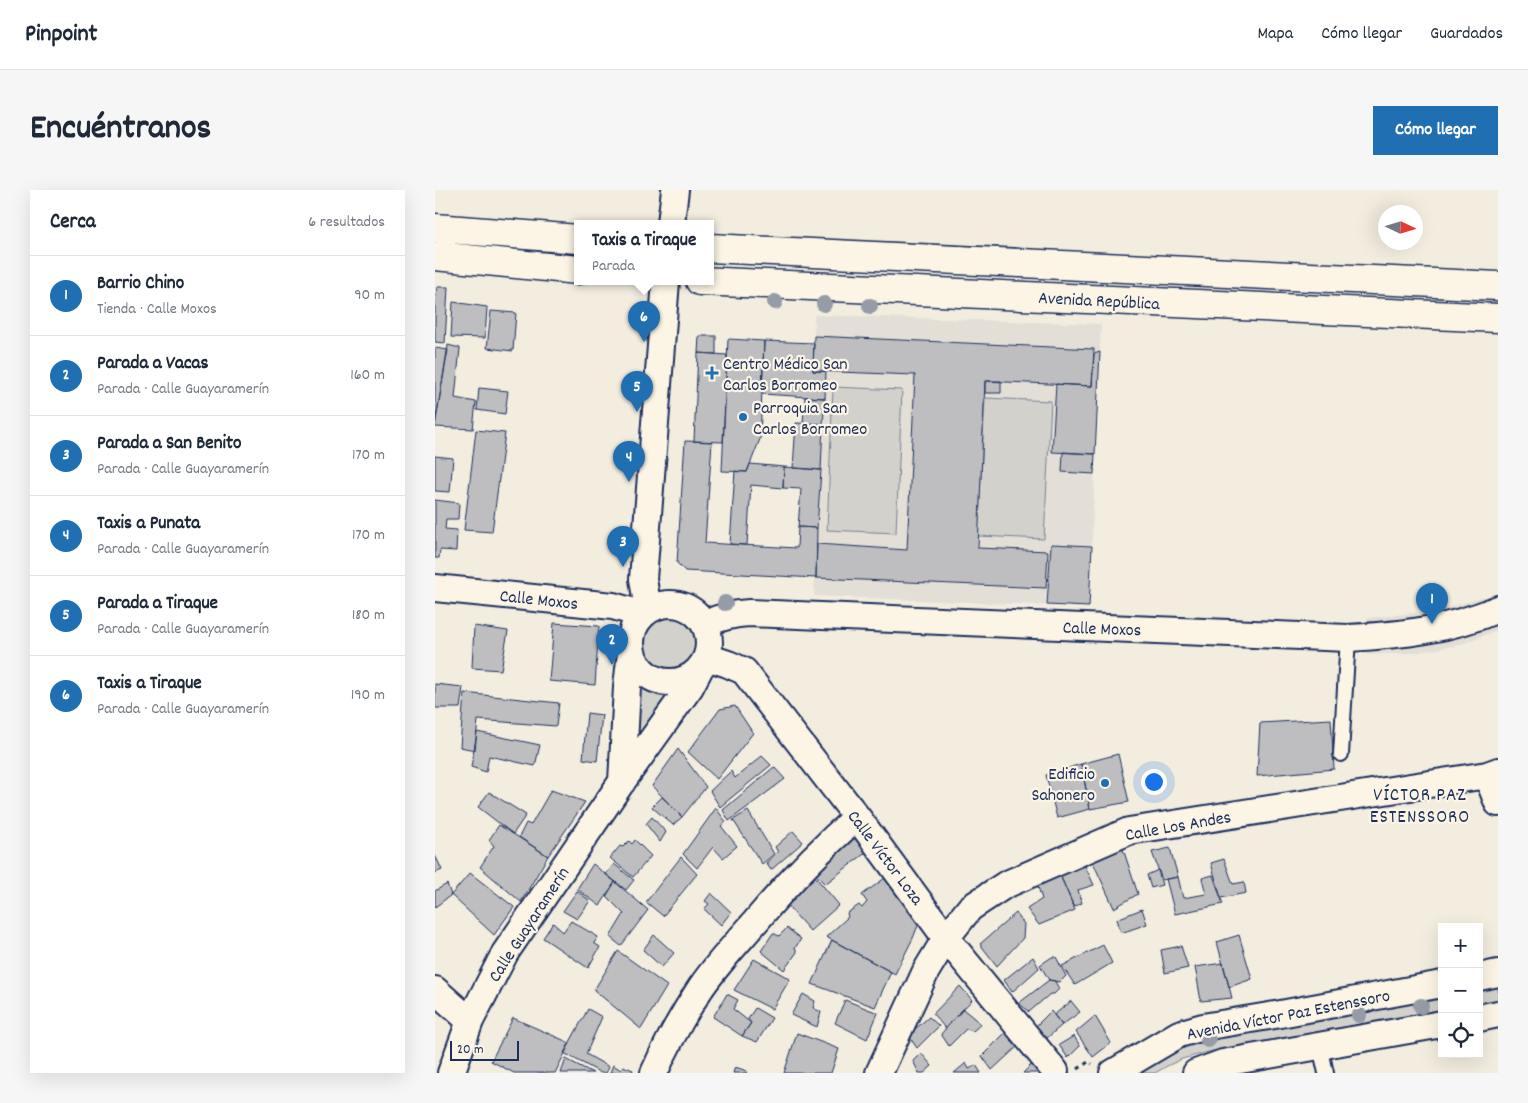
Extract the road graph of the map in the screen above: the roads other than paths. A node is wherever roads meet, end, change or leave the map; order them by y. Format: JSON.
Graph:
{"nodes":[{"id":1,"x":675,"y":190,"type":"edge"},
{"id":2,"x":671,"y":220,"type":"edge"},
{"id":3,"x":435,"y":228,"type":"edge"},
{"id":4,"x":574,"y":239,"type":"edge"},
{"id":5,"x":714,"y":248,"type":"edge"},
{"id":6,"x":435,"y":256,"type":"edge"},
{"id":7,"x":574,"y":270,"type":"edge"},
{"id":8,"x":714,"y":282,"type":"edge"},
{"id":9,"x":666,"y":285,"type":"edge"},
{"id":10,"x":1498,"y":286,"type":"edge"},
{"id":11,"x":1498,"y":318,"type":"edge"},
{"id":12,"x":435,"y":588,"type":"edge"},
{"id":13,"x":1498,"y":609,"type":"edge"},
{"id":14,"x":644,"y":614,"type":"junction"},
{"id":15,"x":705,"y":624,"type":"junction"},
{"id":16,"x":1348,"y":638,"type":"junction"},
{"id":17,"x":631,"y":651,"type":"junction"},
{"id":18,"x":703,"y":664,"type":"junction"},
{"id":19,"x":1341,"y":754,"type":"dead end"},
{"id":20,"x":1492,"y":773,"type":"edge"},
{"id":21,"x":621,"y":783,"type":"junction"},
{"id":22,"x":1498,"y":803,"type":"edge"},
{"id":23,"x":857,"y":817,"type":"junction"},
{"id":24,"x":946,"y":938,"type":"junction"},
{"id":25,"x":1498,"y":973,"type":"edge"},
{"id":26,"x":1483,"y":976,"type":"edge"},
{"id":27,"x":1438,"y":985,"type":"edge"},
{"id":28,"x":435,"y":990,"type":"edge"},
{"id":29,"x":1498,"y":1014,"type":"edge"},
{"id":30,"x":1483,"y":1017,"type":"edge"},
{"id":31,"x":470,"y":1021,"type":"junction"},
{"id":32,"x":1438,"y":1025,"type":"edge"},
{"id":33,"x":1320,"y":1046,"type":"junction"},
{"id":34,"x":1055,"y":1072,"type":"dead end"},
{"id":35,"x":451,"y":1073,"type":"edge"},
{"id":36,"x":654,"y":1073,"type":"edge"},
{"id":37,"x":879,"y":1073,"type":"edge"},
{"id":38,"x":1113,"y":1073,"type":"edge"},
{"id":39,"x":1196,"y":1073,"type":"edge"},
{"id":40,"x":1326,"y":1073,"type":"edge"}],
"edges":[{"from":1,"to":2,"type":"street"},
{"from":3,"to":4,"type":"main road"},
{"from":5,"to":10,"type":"main road","name":"Avenida República"},
{"from":6,"to":7,"type":"main road"},
{"from":8,"to":11,"type":"main road","name":"Avenida República"},
{"from":9,"to":14,"type":"street"},
{"from":12,"to":14,"type":"street","name":"Calle Moxos"},
{"from":13,"to":16,"type":"street","name":"Calle Moxos"},
{"from":14,"to":15,"type":"street"},
{"from":14,"to":17,"type":"street"},
{"from":15,"to":16,"type":"street","name":"Calle Moxos"},
{"from":15,"to":18,"type":"street"},
{"from":16,"to":19,"type":"lane"},
{"from":17,"to":18,"type":"street"},
{"from":17,"to":21,"type":"street"},
{"from":18,"to":21,"type":"street","name":"Calle Guayaramerín"},
{"from":18,"to":23,"type":"street","name":"Calle Víctor Loza"},
{"from":20,"to":22,"type":"street"},
{"from":20,"to":24,"type":"street","name":"Calle Los Andes"},
{"from":21,"to":31,"type":"street","name":"Calle Guayaramerín"},
{"from":23,"to":24,"type":"street","name":"Calle Víctor Loza"},
{"from":23,"to":36,"type":"street"},
{"from":24,"to":34,"type":"street","name":"Calle Víctor Loza"},
{"from":24,"to":37,"type":"street","name":"Calle Los Andes"},
{"from":25,"to":26,"type":"street"},
{"from":27,"to":38,"type":"street","name":"Avenida Víctor Paz Estenssoro"},
{"from":28,"to":31,"type":"street"},
{"from":29,"to":30,"type":"street"},
{"from":31,"to":35,"type":"street","name":"Calle Guayaramerín"},
{"from":32,"to":33,"type":"street","name":"Avenida Víctor Paz Estenssoro"},
{"from":33,"to":39,"type":"street","name":"Avenida Víctor Paz Estenssoro"},
{"from":33,"to":40,"type":"lane"}]}
